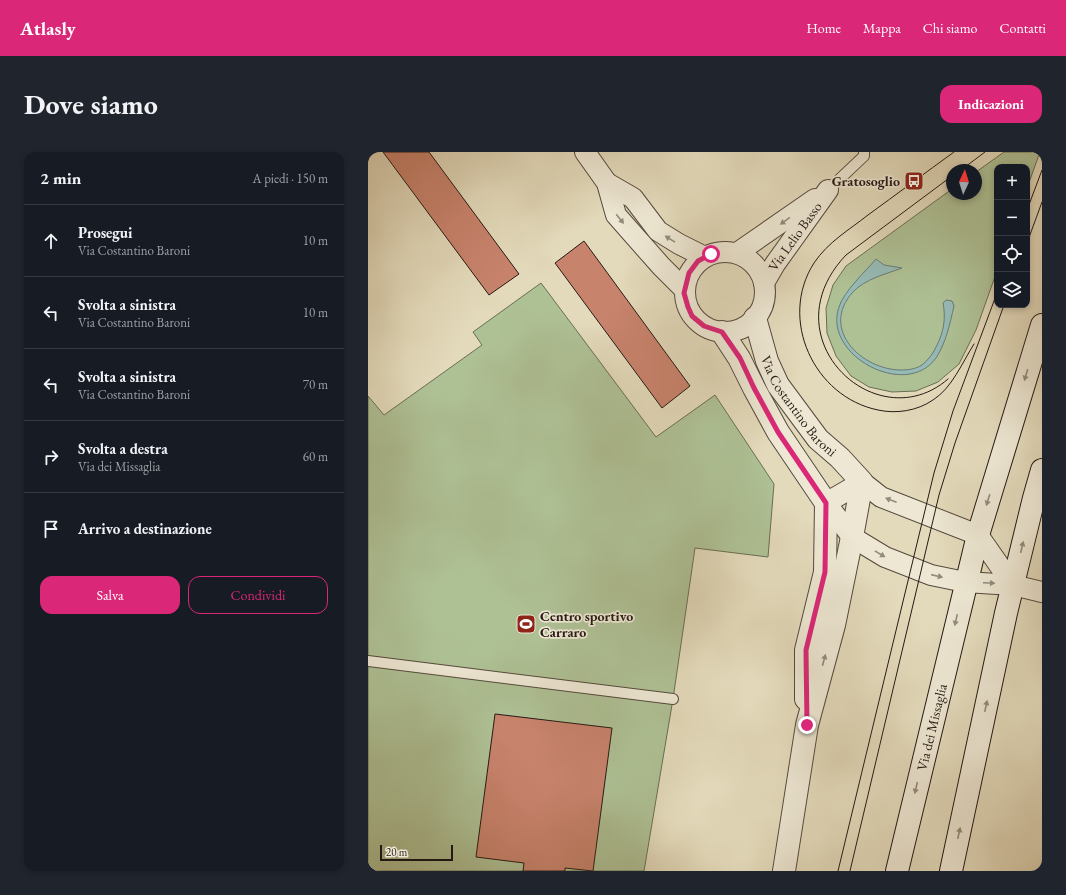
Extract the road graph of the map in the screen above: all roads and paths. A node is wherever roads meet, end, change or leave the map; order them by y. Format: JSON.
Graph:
{"nodes":[{"id":1,"x":585,"y":152,"type":"edge"},
{"id":2,"x":864,"y":152,"type":"edge"},
{"id":3,"x":608,"y":183,"type":"junction"},
{"id":4,"x":828,"y":190,"type":"junction"},
{"id":5,"x":736,"y":253,"type":"junction"},
{"id":6,"x":705,"y":257,"type":"junction"},
{"id":7,"x":764,"y":283,"type":"junction"},
{"id":8,"x":685,"y":290,"type":"junction"},
{"id":9,"x":755,"y":318,"type":"junction"},
{"id":10,"x":1042,"y":325,"type":"edge"},
{"id":11,"x":722,"y":332,"type":"junction"},
{"id":12,"x":1042,"y":470,"type":"edge"},
{"id":13,"x":862,"y":482,"type":"junction"},
{"id":14,"x":826,"y":503,"type":"junction"},
{"id":15,"x":978,"y":535,"type":"junction"},
{"id":16,"x":852,"y":537,"type":"junction"},
{"id":17,"x":965,"y":582,"type":"junction"},
{"id":18,"x":1013,"y":584,"type":"junction"},
{"id":19,"x":1042,"y":592,"type":"edge"},
{"id":20,"x":368,"y":661,"type":"edge"},
{"id":21,"x":673,"y":699,"type":"dead end"},
{"id":22,"x":807,"y":725,"type":"junction"},
{"id":23,"x":784,"y":871,"type":"edge"},
{"id":24,"x":897,"y":871,"type":"edge"},
{"id":25,"x":951,"y":871,"type":"edge"}],
"edges":[{"from":1,"to":3,"type":"street"},
{"from":2,"to":4,"type":"lane","name":"Via Lelio Basso"},
{"from":6,"to":3,"type":"street","one_way":true},
{"from":3,"to":8,"type":"street","one_way":true},
{"from":4,"to":5,"type":"street","name":"Via Lelio Basso","one_way":true},
{"from":4,"to":7,"type":"street","name":"Via Lelio Basso"},
{"from":5,"to":6,"type":"street"},
{"from":5,"to":7,"type":"street"},
{"from":6,"to":8,"type":"street"},
{"from":7,"to":9,"type":"street"},
{"from":8,"to":11,"type":"street"},
{"from":9,"to":11,"type":"street"},
{"from":9,"to":13,"type":"street","name":"Via Costantino Baroni"},
{"from":10,"to":15,"type":"street","name":"Via dei Missaglia","one_way":true},
{"from":11,"to":14,"type":"street","name":"Via Costantino Baroni"},
{"from":18,"to":12,"type":"street","one_way":true},
{"from":13,"to":14,"type":"street"},
{"from":15,"to":13,"type":"street","name":"Via Costantino Baroni","one_way":true},
{"from":13,"to":16,"type":"street"},
{"from":14,"to":16,"type":"street","name":"Via Costantino Baroni"},
{"from":14,"to":22,"type":"street"},
{"from":15,"to":17,"type":"street","name":"Via dei Missaglia"},
{"from":15,"to":18,"type":"street"},
{"from":16,"to":17,"type":"street","name":"Via Costantino Baroni","one_way":true},
{"from":22,"to":16,"type":"street","one_way":true},
{"from":17,"to":18,"type":"street","one_way":true},
{"from":17,"to":24,"type":"street","name":"Via dei Missaglia","one_way":true},
{"from":18,"to":19,"type":"street"},
{"from":25,"to":18,"type":"street","one_way":true},
{"from":20,"to":21,"type":"lane"},
{"from":22,"to":23,"type":"street"}]}
